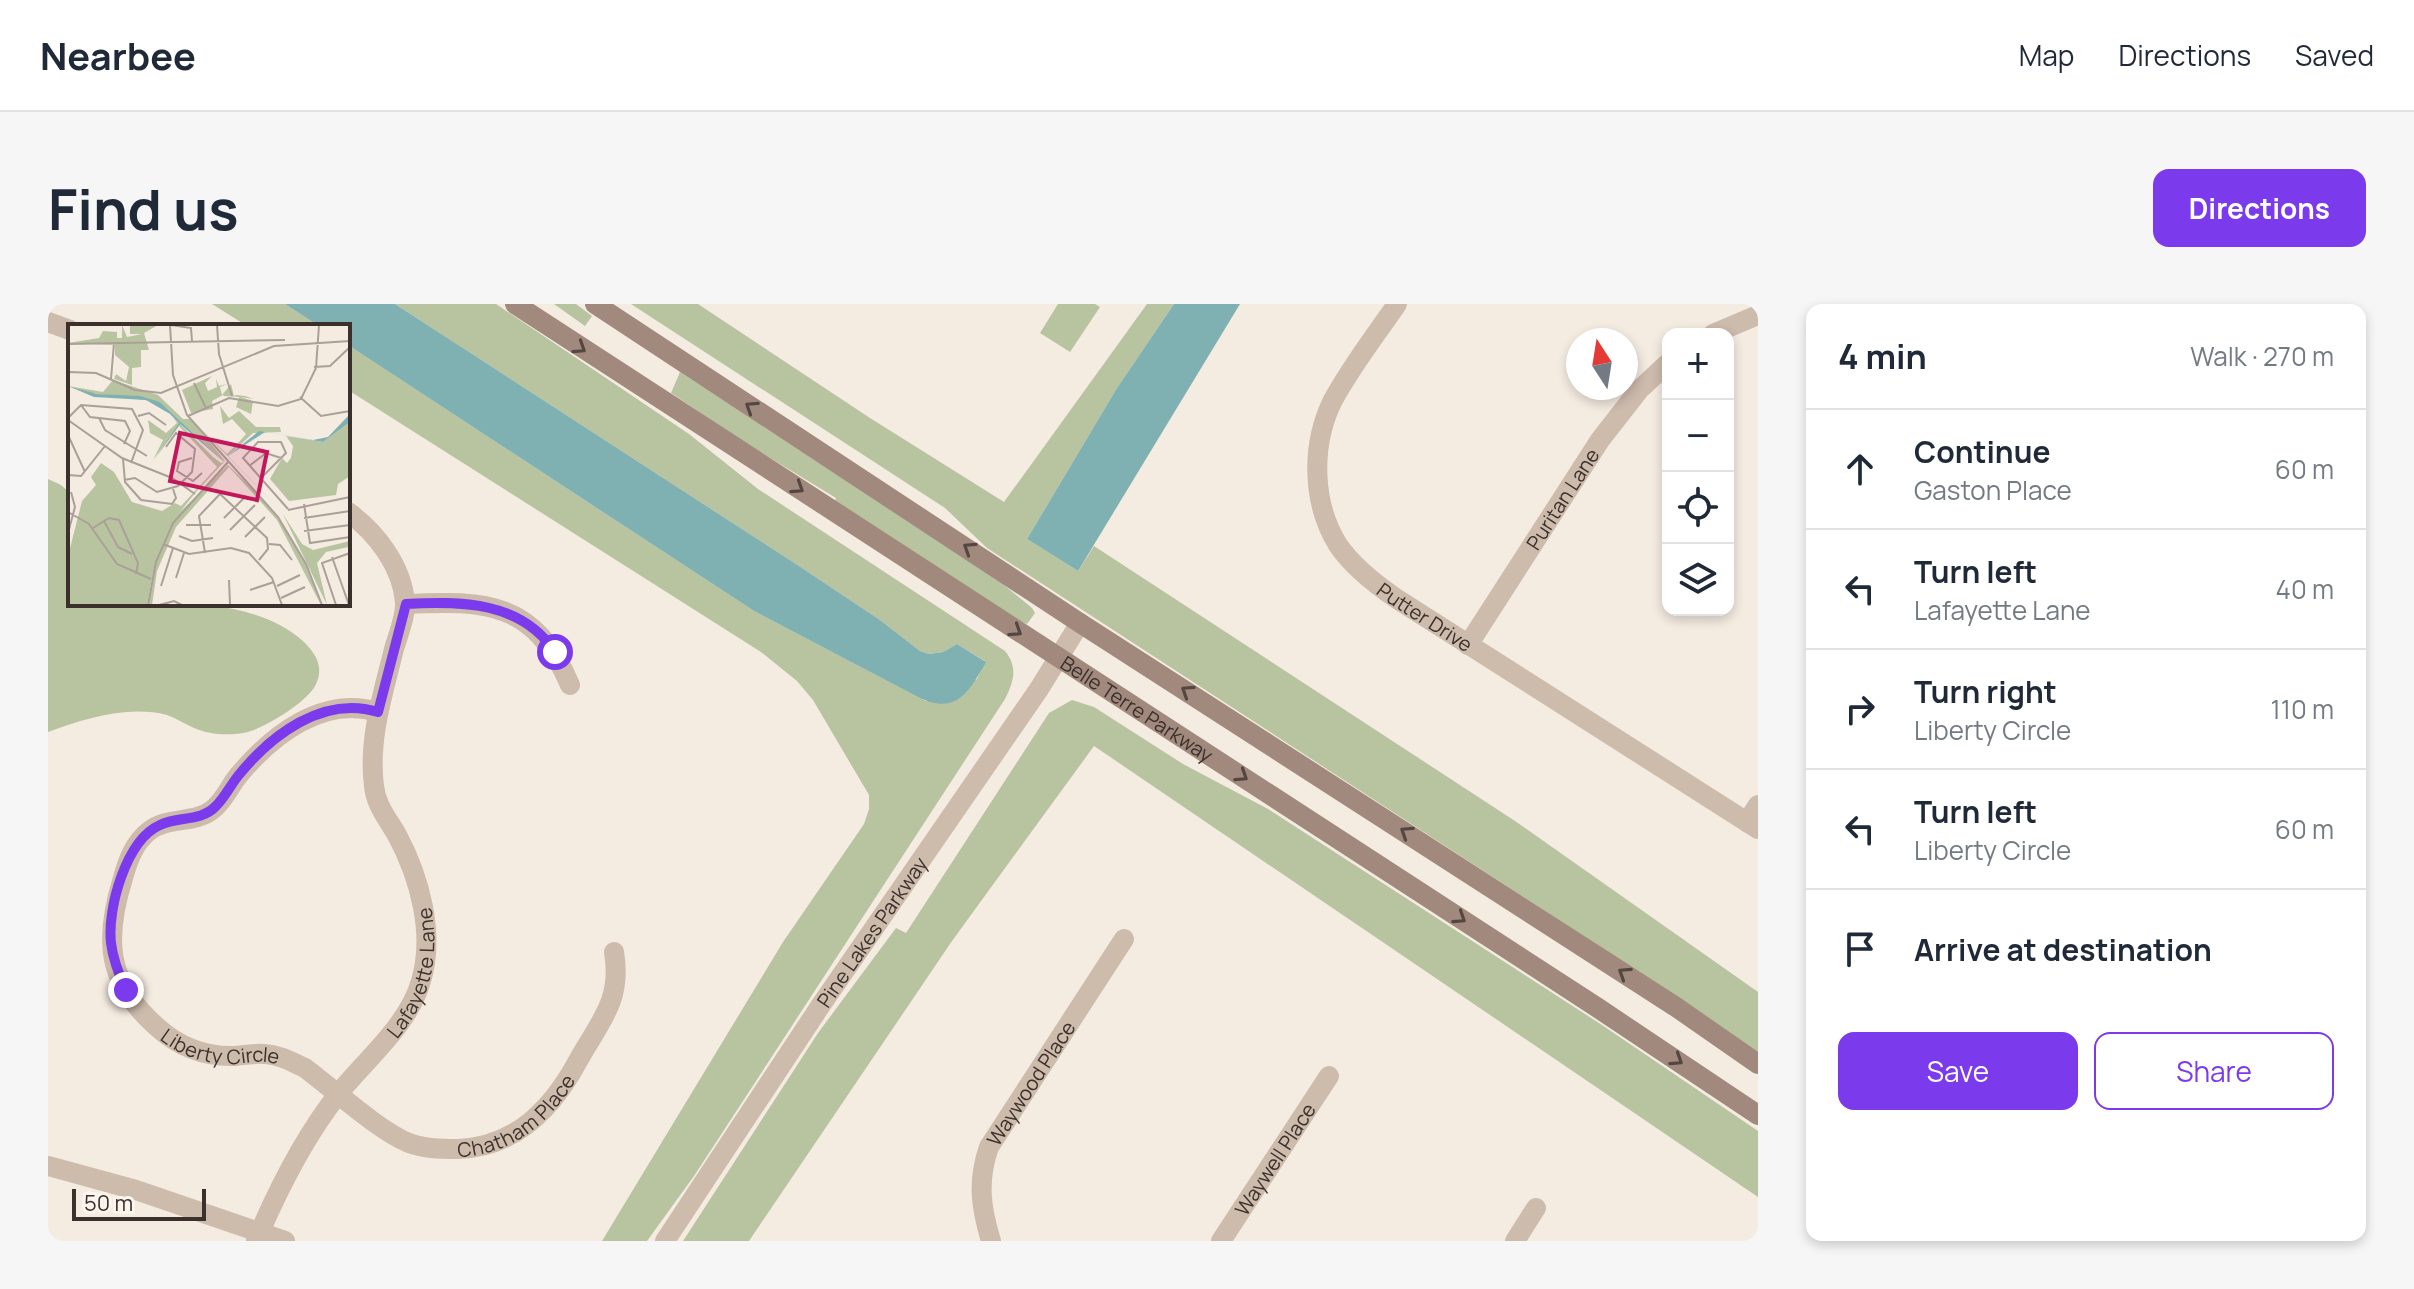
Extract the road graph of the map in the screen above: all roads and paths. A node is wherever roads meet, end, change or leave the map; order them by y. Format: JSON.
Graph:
{"nodes":[{"id":1,"x":515,"y":304,"type":"edge"},
{"id":2,"x":595,"y":304,"type":"edge"},
{"id":3,"x":1397,"y":304,"type":"edge"},
{"id":4,"x":1758,"y":315,"type":"edge"},
{"id":5,"x":48,"y":322,"type":"edge"},
{"id":6,"x":1727,"y":328,"type":"edge"},
{"id":7,"x":68,"y":329,"type":"edge"},
{"id":8,"x":1662,"y":369,"type":"edge"},
{"id":9,"x":350,"y":514,"type":"edge"},
{"id":10,"x":406,"y":604,"type":"junction"},
{"id":11,"x":1080,"y":623,"type":"junction"},
{"id":12,"x":1468,"y":645,"type":"junction"},
{"id":13,"x":1059,"y":658,"type":"junction"},
{"id":14,"x":570,"y":685,"type":"dead end"},
{"id":15,"x":378,"y":712,"type":"junction"},
{"id":16,"x":1754,"y":819,"type":"edge"},
{"id":17,"x":1124,"y":939,"type":"dead end"},
{"id":18,"x":614,"y":952,"type":"dead end"},
{"id":19,"x":1758,"y":1064,"type":"edge"},
{"id":20,"x":1329,"y":1076,"type":"dead end"},
{"id":21,"x":339,"y":1094,"type":"junction"},
{"id":22,"x":1758,"y":1115,"type":"edge"},
{"id":23,"x":48,"y":1166,"type":"edge"},
{"id":24,"x":1536,"y":1208,"type":"dead end"},
{"id":25,"x":258,"y":1236,"type":"edge"},
{"id":26,"x":285,"y":1241,"type":"edge"},
{"id":27,"x":665,"y":1241,"type":"edge"},
{"id":28,"x":991,"y":1241,"type":"edge"},
{"id":29,"x":1221,"y":1241,"type":"edge"},
{"id":30,"x":1515,"y":1241,"type":"edge"}],
"edges":[{"from":1,"to":13,"type":"main road","name":"Belle Terre Parkway","one_way":true},
{"from":11,"to":2,"type":"main road","name":"Belle Terre Parkway","one_way":true},
{"from":3,"to":12,"type":"street","name":"Putter Drive"},
{"from":4,"to":6,"type":"street"},
{"from":5,"to":7,"type":"street"},
{"from":8,"to":12,"type":"street","name":"Puritan Lane"},
{"from":9,"to":10,"type":"street"},
{"from":10,"to":14,"type":"street"},
{"from":10,"to":15,"type":"street","name":"Lafayette Lane"},
{"from":11,"to":13,"type":"street","name":"Pine Lakes Parkway"},
{"from":19,"to":11,"type":"main road","name":"Belle Terre Parkway","one_way":true},
{"from":12,"to":16,"type":"street","name":"Putter Drive"},
{"from":13,"to":22,"type":"main road","name":"Belle Terre Parkway","one_way":true},
{"from":13,"to":27,"type":"street","name":"Pine Lakes Parkway"},
{"from":15,"to":21,"type":"street","name":"Lafayette Lane"},
{"from":15,"to":21,"type":"street","name":"Liberty Circle"},
{"from":17,"to":28,"type":"street","name":"Waywood Place"},
{"from":18,"to":21,"type":"street","name":"Chatham Place"},
{"from":20,"to":29,"type":"street","name":"Waywell Place"},
{"from":21,"to":25,"type":"street","name":"Lafayette Lane"},
{"from":23,"to":25,"type":"street"},
{"from":24,"to":30,"type":"street"},
{"from":25,"to":26,"type":"street"}]}
